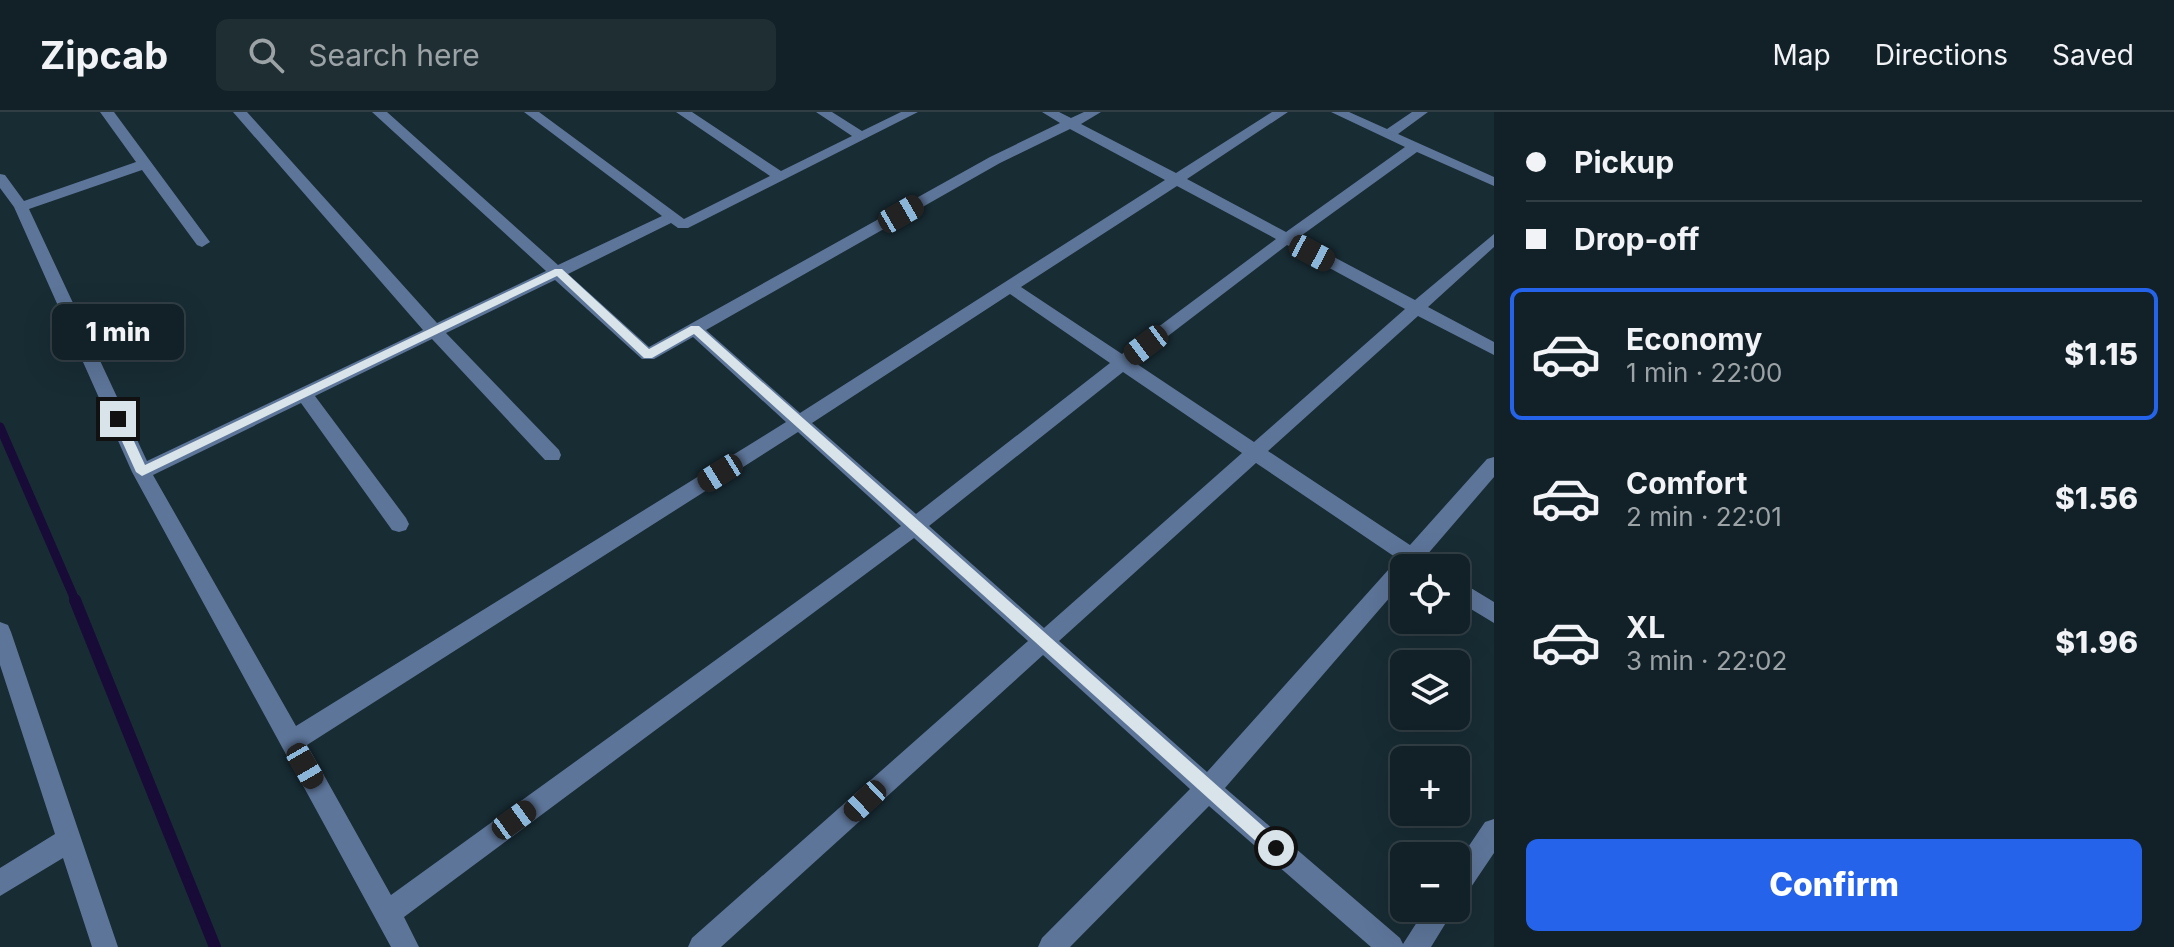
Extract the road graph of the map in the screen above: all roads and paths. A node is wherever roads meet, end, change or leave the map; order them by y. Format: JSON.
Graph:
{"nodes":[{"id":1,"x":107,"y":112,"type":"edge"},
{"id":2,"x":240,"y":112,"type":"edge"},
{"id":3,"x":379,"y":112,"type":"edge"},
{"id":4,"x":531,"y":112,"type":"edge"},
{"id":5,"x":683,"y":112,"type":"edge"},
{"id":6,"x":823,"y":112,"type":"edge"},
{"id":7,"x":911,"y":112,"type":"edge"},
{"id":8,"x":1049,"y":112,"type":"edge"},
{"id":9,"x":1094,"y":112,"type":"edge"},
{"id":10,"x":1281,"y":112,"type":"edge"},
{"id":11,"x":1338,"y":112,"type":"edge"},
{"id":12,"x":1421,"y":112,"type":"edge"},
{"id":13,"x":1073,"y":124,"type":"junction"},
{"id":14,"x":1388,"y":134,"type":"junction"},
{"id":15,"x":861,"y":136,"type":"junction"},
{"id":16,"x":1415,"y":147,"type":"junction"},
{"id":17,"x":144,"y":164,"type":"junction"},
{"id":18,"x":780,"y":177,"type":"junction"},
{"id":19,"x":0,"y":178,"type":"edge"},
{"id":20,"x":1177,"y":182,"type":"junction"},
{"id":21,"x":1494,"y":182,"type":"edge"},
{"id":22,"x":21,"y":207,"type":"junction"},
{"id":23,"x":672,"y":217,"type":"junction"},
{"id":24,"x":1286,"y":239,"type":"junction"},
{"id":25,"x":1494,"y":239,"type":"edge"},
{"id":26,"x":202,"y":242,"type":"dead end"},
{"id":27,"x":558,"y":271,"type":"junction"},
{"id":28,"x":1010,"y":287,"type":"junction"},
{"id":29,"x":1416,"y":308,"type":"junction"},
{"id":30,"x":695,"y":329,"type":"junction"},
{"id":31,"x":434,"y":331,"type":"junction"},
{"id":32,"x":1494,"y":349,"type":"edge"},
{"id":33,"x":1123,"y":362,"type":"junction"},
{"id":34,"x":304,"y":394,"type":"junction"},
{"id":35,"x":800,"y":422,"type":"junction"},
{"id":36,"x":1254,"y":451,"type":"junction"},
{"id":37,"x":552,"y":455,"type":"dead end"},
{"id":38,"x":1494,"y":464,"type":"edge"},
{"id":39,"x":142,"y":472,"type":"junction"},
{"id":40,"x":399,"y":524,"type":"dead end"},
{"id":41,"x":914,"y":527,"type":"junction"},
{"id":42,"x":1407,"y":554,"type":"edge"},
{"id":43,"x":1427,"y":554,"type":"edge"},
{"id":44,"x":1390,"y":595,"type":"edge"},
{"id":45,"x":1470,"y":598,"type":"edge"},
{"id":46,"x":1494,"y":614,"type":"edge"},
{"id":47,"x":0,"y":632,"type":"edge"},
{"id":48,"x":1045,"y":642,"type":"junction"},
{"id":49,"x":291,"y":742,"type":"junction"},
{"id":50,"x":1208,"y":789,"type":"junction"},
{"id":51,"x":1494,"y":831,"type":"edge"},
{"id":52,"x":69,"y":839,"type":"junction"},
{"id":53,"x":1470,"y":866,"type":"edge"},
{"id":54,"x":0,"y":883,"type":"edge"},
{"id":55,"x":389,"y":912,"type":"junction"},
{"id":56,"x":1432,"y":922,"type":"edge"},
{"id":57,"x":105,"y":947,"type":"edge"},
{"id":58,"x":406,"y":947,"type":"edge"},
{"id":59,"x":701,"y":947,"type":"edge"},
{"id":60,"x":1051,"y":947,"type":"edge"},
{"id":61,"x":1391,"y":947,"type":"edge"},
{"id":62,"x":1415,"y":947,"type":"edge"}],
"edges":[{"from":1,"to":17,"type":"street"},
{"from":2,"to":31,"type":"street"},
{"from":3,"to":27,"type":"street"},
{"from":4,"to":23,"type":"street"},
{"from":5,"to":18,"type":"street"},
{"from":6,"to":15,"type":"street"},
{"from":7,"to":15,"type":"street"},
{"from":8,"to":13,"type":"street"},
{"from":9,"to":13,"type":"street"},
{"from":10,"to":20,"type":"street"},
{"from":11,"to":14,"type":"street"},
{"from":12,"to":14,"type":"street"},
{"from":13,"to":20,"type":"street"},
{"from":13,"to":30,"type":"street"},
{"from":14,"to":16,"type":"street"},
{"from":15,"to":18,"type":"street"},
{"from":16,"to":21,"type":"street"},
{"from":16,"to":24,"type":"street"},
{"from":17,"to":22,"type":"street"},
{"from":17,"to":26,"type":"street"},
{"from":18,"to":23,"type":"street"},
{"from":19,"to":22,"type":"street"},
{"from":20,"to":24,"type":"street"},
{"from":20,"to":28,"type":"street"},
{"from":22,"to":39,"type":"street"},
{"from":23,"to":27,"type":"street"},
{"from":24,"to":29,"type":"street"},
{"from":24,"to":33,"type":"street"},
{"from":25,"to":29,"type":"street"},
{"from":27,"to":30,"type":"street"},
{"from":27,"to":31,"type":"street"},
{"from":28,"to":33,"type":"street"},
{"from":28,"to":35,"type":"street"},
{"from":29,"to":32,"type":"street"},
{"from":29,"to":36,"type":"street"},
{"from":30,"to":35,"type":"street"},
{"from":31,"to":34,"type":"street"},
{"from":31,"to":37,"type":"street"},
{"from":33,"to":36,"type":"street"},
{"from":33,"to":41,"type":"street"},
{"from":34,"to":39,"type":"street"},
{"from":34,"to":40,"type":"street"},
{"from":35,"to":41,"type":"street"},
{"from":35,"to":49,"type":"street"},
{"from":36,"to":42,"type":"street"},
{"from":36,"to":48,"type":"street"},
{"from":38,"to":43,"type":"street"},
{"from":39,"to":49,"type":"street"},
{"from":41,"to":48,"type":"street"},
{"from":41,"to":55,"type":"street"},
{"from":44,"to":50,"type":"street"},
{"from":45,"to":46,"type":"street"},
{"from":47,"to":52,"type":"street"},
{"from":48,"to":50,"type":"street"},
{"from":48,"to":59,"type":"street"},
{"from":49,"to":55,"type":"street"},
{"from":50,"to":60,"type":"street"},
{"from":50,"to":61,"type":"street"},
{"from":51,"to":53,"type":"street"},
{"from":52,"to":54,"type":"street"},
{"from":52,"to":57,"type":"street"},
{"from":55,"to":58,"type":"street"},
{"from":56,"to":62,"type":"street"}]}
